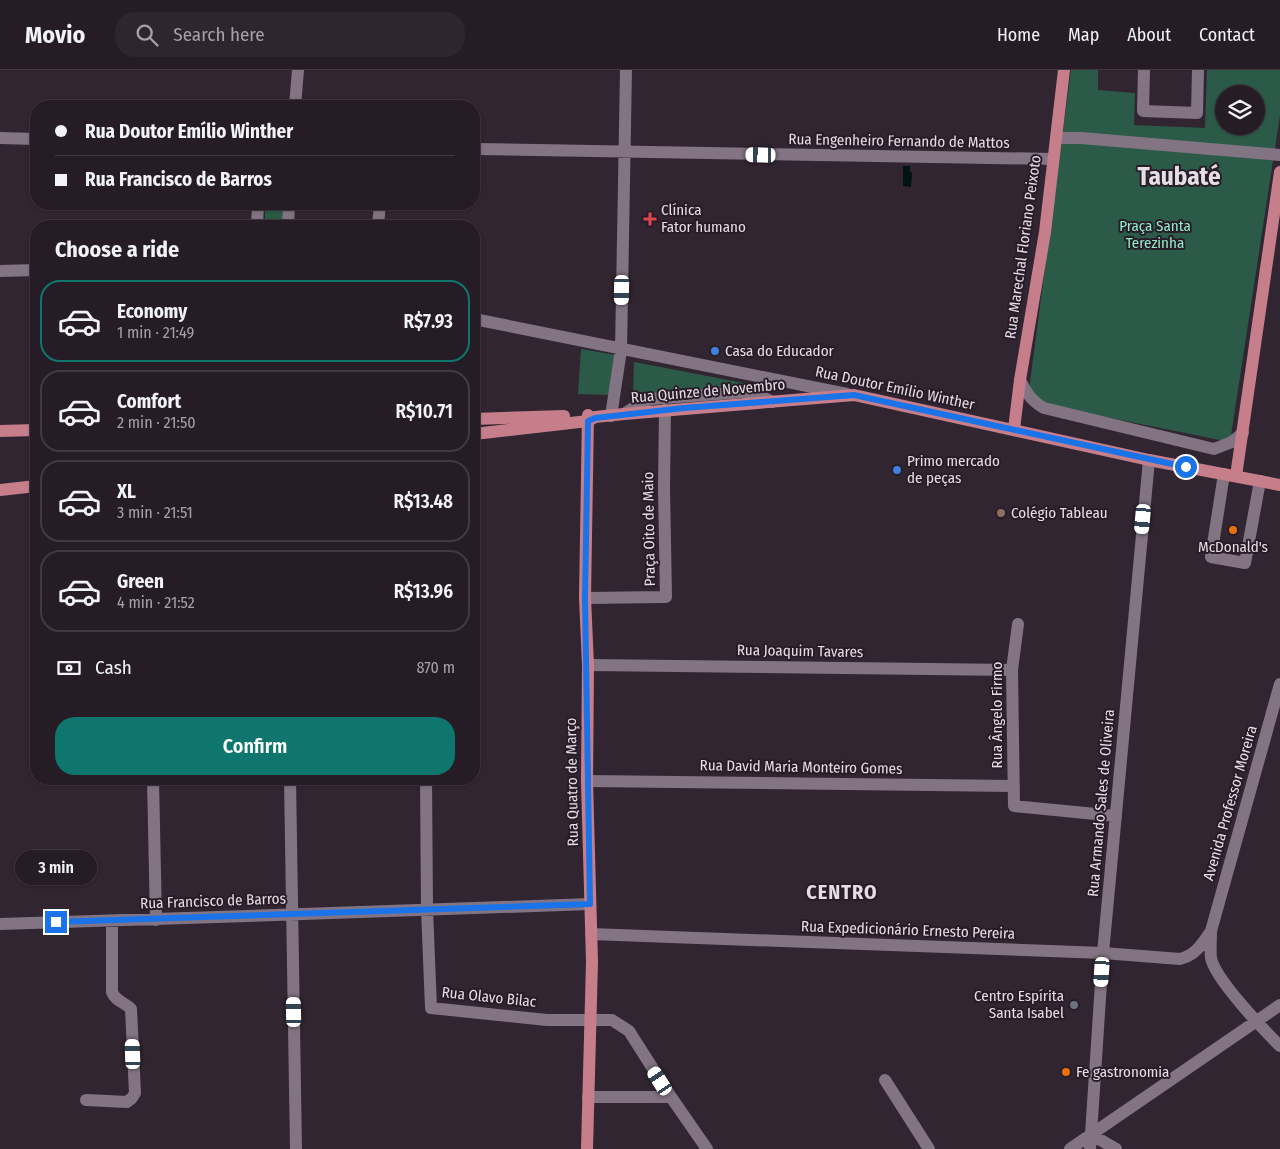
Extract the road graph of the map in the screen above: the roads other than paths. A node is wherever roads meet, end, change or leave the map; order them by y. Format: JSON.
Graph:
{"nodes":[{"id":1,"x":298,"y":70,"type":"edge"},
{"id":2,"x":626,"y":70,"type":"edge"},
{"id":3,"x":1064,"y":70,"type":"edge"},
{"id":4,"x":1144,"y":70,"type":"edge"},
{"id":5,"x":1198,"y":70,"type":"edge"},
{"id":6,"x":296,"y":100,"type":"edge"},
{"id":7,"x":0,"y":138,"type":"edge"},
{"id":8,"x":1056,"y":138,"type":"junction"},
{"id":9,"x":30,"y":139,"type":"edge"},
{"id":10,"x":480,"y":149,"type":"edge"},
{"id":11,"x":625,"y":153,"type":"junction"},
{"id":12,"x":1280,"y":155,"type":"edge"},
{"id":13,"x":1053,"y":159,"type":"junction"},
{"id":14,"x":1280,"y":172,"type":"edge"},
{"id":15,"x":30,"y":270,"type":"edge"},
{"id":16,"x":0,"y":271,"type":"edge"},
{"id":17,"x":480,"y":320,"type":"edge"},
{"id":18,"x":621,"y":350,"type":"junction"},
{"id":19,"x":1020,"y":380,"type":"junction"},
{"id":20,"x":854,"y":395,"type":"junction"},
{"id":21,"x":772,"y":402,"type":"junction"},
{"id":22,"x":665,"y":410,"type":"junction"},
{"id":23,"x":624,"y":414,"type":"junction"},
{"id":24,"x":610,"y":416,"type":"junction"},
{"id":25,"x":590,"y":418,"type":"junction"},
{"id":26,"x":480,"y":419,"type":"edge"},
{"id":27,"x":1014,"y":429,"type":"junction"},
{"id":28,"x":30,"y":430,"type":"edge"},
{"id":29,"x":0,"y":431,"type":"edge"},
{"id":30,"x":480,"y":433,"type":"edge"},
{"id":31,"x":1243,"y":433,"type":"junction"},
{"id":32,"x":1149,"y":460,"type":"junction"},
{"id":33,"x":1230,"y":475,"type":"junction"},
{"id":34,"x":1260,"y":481,"type":"junction"},
{"id":35,"x":1280,"y":485,"type":"edge"},
{"id":36,"x":30,"y":487,"type":"edge"},
{"id":37,"x":0,"y":490,"type":"edge"},
{"id":38,"x":585,"y":598,"type":"junction"},
{"id":39,"x":1018,"y":624,"type":"dead end"},
{"id":40,"x":588,"y":665,"type":"junction"},
{"id":41,"x":1012,"y":670,"type":"junction"},
{"id":42,"x":1280,"y":688,"type":"edge"},
{"id":43,"x":587,"y":781,"type":"junction"},
{"id":44,"x":153,"y":785,"type":"edge"},
{"id":45,"x":290,"y":785,"type":"edge"},
{"id":46,"x":426,"y":785,"type":"edge"},
{"id":47,"x":1014,"y":786,"type":"junction"},
{"id":48,"x":1116,"y":816,"type":"junction"},
{"id":49,"x":590,"y":904,"type":"junction"},
{"id":50,"x":426,"y":909,"type":"junction"},
{"id":51,"x":292,"y":915,"type":"junction"},
{"id":52,"x":156,"y":920,"type":"junction"},
{"id":53,"x":112,"y":921,"type":"junction"},
{"id":54,"x":0,"y":924,"type":"edge"},
{"id":55,"x":1211,"y":931,"type":"junction"},
{"id":56,"x":591,"y":934,"type":"junction"},
{"id":57,"x":1103,"y":953,"type":"junction"},
{"id":58,"x":1280,"y":1006,"type":"edge"},
{"id":59,"x":591,"y":1019,"type":"junction"},
{"id":60,"x":1256,"y":1023,"type":"junction"},
{"id":61,"x":1280,"y":1046,"type":"edge"},
{"id":62,"x":885,"y":1080,"type":"dead end"},
{"id":63,"x":588,"y":1097,"type":"junction"},
{"id":64,"x":671,"y":1097,"type":"junction"},
{"id":65,"x":86,"y":1100,"type":"dead end"},
{"id":66,"x":1092,"y":1135,"type":"junction"},
{"id":67,"x":296,"y":1149,"type":"edge"},
{"id":68,"x":587,"y":1149,"type":"edge"},
{"id":69,"x":707,"y":1149,"type":"edge"},
{"id":70,"x":929,"y":1149,"type":"edge"},
{"id":71,"x":1070,"y":1149,"type":"edge"},
{"id":72,"x":1090,"y":1149,"type":"edge"},
{"id":73,"x":1116,"y":1149,"type":"edge"}],
"edges":[{"from":1,"to":6,"type":"street"},
{"from":2,"to":11,"type":"street"},
{"from":3,"to":8,"type":"main road","name":"Rua Marechal Floriano Peixoto"},
{"from":4,"to":5,"type":"street"},
{"from":7,"to":9,"type":"street"},
{"from":8,"to":12,"type":"street"},
{"from":8,"to":13,"type":"main road","name":"Rua Marechal Floriano Peixoto"},
{"from":10,"to":11,"type":"street","name":"Rua Engenheiro Fernando de Mattos"},
{"from":11,"to":13,"type":"street","name":"Rua Engenheiro Fernando de Mattos"},
{"from":11,"to":18,"type":"street"},
{"from":13,"to":19,"type":"main road","name":"Rua Marechal Floriano Peixoto"},
{"from":14,"to":31,"type":"main road"},
{"from":15,"to":16,"type":"street"},
{"from":17,"to":18,"type":"street","name":"Rua Doutor Emílio Winther"},
{"from":18,"to":20,"type":"street","name":"Rua Doutor Emílio Winther"},
{"from":18,"to":24,"type":"street"},
{"from":19,"to":27,"type":"main road","name":"Rua Marechal Floriano Peixoto"},
{"from":19,"to":31,"type":"street"},
{"from":20,"to":21,"type":"main road","name":"Rua Quinze de Novembro"},
{"from":20,"to":27,"type":"main road","name":"Rua Doutor Emílio Winther"},
{"from":21,"to":22,"type":"main road","name":"Rua Quinze de Novembro"},
{"from":21,"to":23,"type":"street"},
{"from":22,"to":23,"type":"main road","name":"Rua Quinze de Novembro"},
{"from":22,"to":38,"type":"street","name":"Praça Oito de Maio"},
{"from":23,"to":24,"type":"main road","name":"Rua Quinze de Novembro"},
{"from":24,"to":25,"type":"main road","name":"Rua Quinze de Novembro"},
{"from":25,"to":26,"type":"main road"},
{"from":25,"to":30,"type":"main road","name":"Rua Quinze de Novembro"},
{"from":25,"to":38,"type":"main road","name":"Rua Quatro de Março"},
{"from":27,"to":32,"type":"main road","name":"Rua Doutor Emílio Winther"},
{"from":28,"to":29,"type":"main road"},
{"from":31,"to":33,"type":"main road"},
{"from":32,"to":33,"type":"main road","name":"Rua Doutor Emílio Winther"},
{"from":32,"to":48,"type":"street","name":"Rua Armando Sales de Oliveira"},
{"from":33,"to":34,"type":"main road","name":"Rua Doutor Emílio Winther"},
{"from":33,"to":34,"type":"street"},
{"from":34,"to":35,"type":"main road","name":"Rua Doutor Emílio Winther"},
{"from":36,"to":37,"type":"main road"},
{"from":38,"to":40,"type":"main road","name":"Rua Quatro de Março"},
{"from":39,"to":41,"type":"street","name":"Rua Ângelo Firmo"},
{"from":40,"to":41,"type":"street","name":"Rua Joaquim Tavares"},
{"from":40,"to":43,"type":"main road","name":"Rua Quatro de Março"},
{"from":41,"to":47,"type":"street","name":"Rua Ângelo Firmo"},
{"from":42,"to":55,"type":"street","name":"Avenida Professor Moreira"},
{"from":43,"to":47,"type":"street","name":"Rua David Maria Monteiro Gomes"},
{"from":43,"to":49,"type":"main road","name":"Rua Quatro de Março"},
{"from":44,"to":52,"type":"street"},
{"from":45,"to":51,"type":"street"},
{"from":46,"to":50,"type":"street","name":"Rua Olavo Bilac"},
{"from":47,"to":48,"type":"street","name":"Rua Ângelo Firmo"},
{"from":48,"to":57,"type":"street","name":"Rua Armando Sales de Oliveira"},
{"from":49,"to":50,"type":"street","name":"Rua Francisco de Barros"},
{"from":49,"to":56,"type":"main road","name":"Rua Quatro de Março"},
{"from":50,"to":51,"type":"street","name":"Rua Francisco de Barros"},
{"from":50,"to":59,"type":"street","name":"Rua Olavo Bilac"},
{"from":51,"to":52,"type":"street","name":"Rua Francisco de Barros"},
{"from":51,"to":67,"type":"street"},
{"from":52,"to":53,"type":"street","name":"Rua Francisco de Barros"},
{"from":53,"to":54,"type":"street","name":"Rua Francisco de Barros"},
{"from":53,"to":65,"type":"street"},
{"from":55,"to":57,"type":"street","name":"Rua Expedicionário Ernesto Pereira"},
{"from":55,"to":60,"type":"street"},
{"from":56,"to":57,"type":"street","name":"Rua Expedicionário Ernesto Pereira"},
{"from":56,"to":59,"type":"main road","name":"Rua Quatro de Março"},
{"from":57,"to":66,"type":"street","name":"Rua Armando Sales de Oliveira"},
{"from":58,"to":60,"type":"street"},
{"from":59,"to":63,"type":"main road","name":"Rua Quatro de Março"},
{"from":59,"to":64,"type":"street"},
{"from":60,"to":61,"type":"street"},
{"from":60,"to":66,"type":"street"},
{"from":62,"to":70,"type":"street"},
{"from":63,"to":64,"type":"street"},
{"from":63,"to":68,"type":"main road","name":"Rua Quatro de Março"},
{"from":64,"to":69,"type":"street"},
{"from":66,"to":71,"type":"street"},
{"from":66,"to":72,"type":"street","name":"Rua Armando Sales de Oliveira"},
{"from":66,"to":73,"type":"street"}]}
